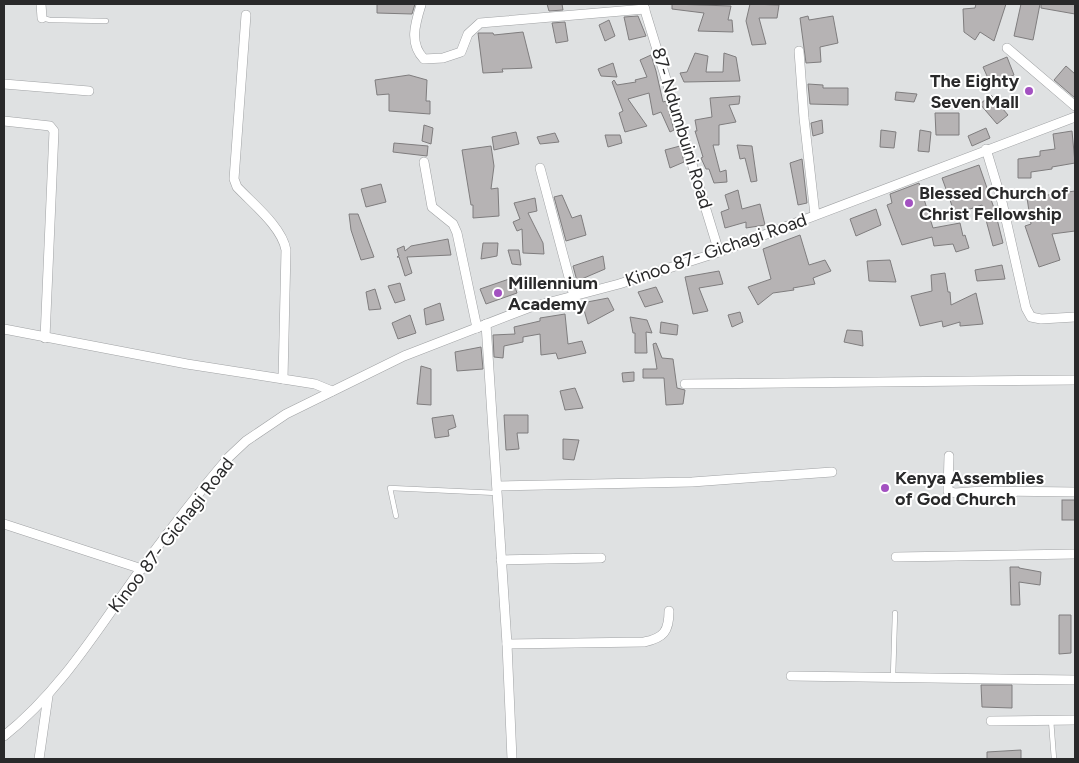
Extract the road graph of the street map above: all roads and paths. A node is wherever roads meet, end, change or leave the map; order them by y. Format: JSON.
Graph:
{"nodes":[{"id":1,"x":41,"y":4,"type":"edge"},
{"id":2,"x":421,"y":5,"type":"dead end"},
{"id":3,"x":644,"y":6,"type":"edge"},
{"id":4,"x":246,"y":15,"type":"dead end"},
{"id":5,"x":42,"y":18,"type":"joint"},
{"id":6,"x":106,"y":21,"type":"dead end"},
{"id":7,"x":1007,"y":48,"type":"dead end"},
{"id":8,"x":799,"y":51,"type":"dead end"},
{"id":9,"x":4,"y":84,"type":"edge"},
{"id":10,"x":89,"y":90,"type":"dead end"},
{"id":11,"x":1075,"y":106,"type":"edge"},
{"id":12,"x":1075,"y":117,"type":"edge"},
{"id":13,"x":4,"y":121,"type":"edge"},
{"id":14,"x":986,"y":149,"type":"junction"},
{"id":15,"x":424,"y":162,"type":"dead end"},
{"id":16,"x":540,"y":168,"type":"dead end"},
{"id":17,"x":815,"y":215,"type":"junction"},
{"id":18,"x":719,"y":252,"type":"junction"},
{"id":19,"x":574,"y":296,"type":"junction"},
{"id":20,"x":1075,"y":317,"type":"edge"},
{"id":21,"x":481,"y":326,"type":"junction"},
{"id":22,"x":4,"y":329,"type":"edge"},
{"id":23,"x":45,"y":338,"type":"junction"},
{"id":24,"x":283,"y":378,"type":"junction"},
{"id":25,"x":1075,"y":380,"type":"edge"},
{"id":26,"x":685,"y":384,"type":"dead end"},
{"id":27,"x":332,"y":391,"type":"junction"},
{"id":28,"x":949,"y":456,"type":"dead end"},
{"id":29,"x":832,"y":472,"type":"dead end"},
{"id":30,"x":497,"y":489,"type":"junction"},
{"id":31,"x":1075,"y":492,"type":"edge"},
{"id":32,"x":396,"y":516,"type":"dead end"},
{"id":33,"x":4,"y":524,"type":"edge"},
{"id":34,"x":1075,"y":554,"type":"edge"},
{"id":35,"x":896,"y":557,"type":"dead end"},
{"id":36,"x":601,"y":558,"type":"dead end"},
{"id":37,"x":501,"y":560,"type":"junction"},
{"id":38,"x":142,"y":569,"type":"junction"},
{"id":39,"x":669,"y":611,"type":"dead end"},
{"id":40,"x":895,"y":613,"type":"dead end"},
{"id":41,"x":507,"y":644,"type":"junction"},
{"id":42,"x":791,"y":676,"type":"dead end"},
{"id":43,"x":893,"y":677,"type":"junction"},
{"id":44,"x":1075,"y":680,"type":"edge"},
{"id":45,"x":48,"y":696,"type":"junction"},
{"id":46,"x":1051,"y":720,"type":"junction"},
{"id":47,"x":1075,"y":720,"type":"edge"},
{"id":48,"x":991,"y":721,"type":"dead end"},
{"id":49,"x":4,"y":736,"type":"edge"},
{"id":50,"x":40,"y":759,"type":"edge"},
{"id":51,"x":512,"y":759,"type":"edge"},
{"id":52,"x":1054,"y":759,"type":"edge"}],
"edges":[{"from":1,"to":5,"type":"street"},
{"from":2,"to":3,"type":"street"},
{"from":3,"to":18,"type":"street","name":"87- Ndumbuini Road"},
{"from":4,"to":24,"type":"street"},
{"from":5,"to":6,"type":"lane"},
{"from":7,"to":11,"type":"street"},
{"from":8,"to":17,"type":"street"},
{"from":9,"to":10,"type":"street"},
{"from":12,"to":14,"type":"street","name":"Kinoo 87- Gichagi Road"},
{"from":13,"to":23,"type":"street"},
{"from":14,"to":17,"type":"street","name":"Kinoo 87- Gichagi Road"},
{"from":14,"to":20,"type":"street"},
{"from":15,"to":21,"type":"street"},
{"from":16,"to":19,"type":"street"},
{"from":17,"to":18,"type":"street","name":"Kinoo 87- Gichagi Road"},
{"from":18,"to":19,"type":"street","name":"Kinoo 87- Gichagi Road"},
{"from":19,"to":21,"type":"street","name":"Kinoo 87- Gichagi Road"},
{"from":21,"to":27,"type":"street","name":"Kinoo 87- Gichagi Road"},
{"from":21,"to":30,"type":"street"},
{"from":22,"to":23,"type":"street"},
{"from":23,"to":24,"type":"street"},
{"from":24,"to":27,"type":"street"},
{"from":25,"to":26,"type":"street"},
{"from":27,"to":38,"type":"street","name":"Kinoo 87- Gichagi Road"},
{"from":28,"to":31,"type":"street"},
{"from":29,"to":30,"type":"street"},
{"from":30,"to":32,"type":"lane"},
{"from":30,"to":37,"type":"street"},
{"from":33,"to":38,"type":"street"},
{"from":34,"to":35,"type":"street"},
{"from":36,"to":37,"type":"street"},
{"from":37,"to":41,"type":"street"},
{"from":38,"to":45,"type":"street","name":"Kinoo 87- Gichagi Road"},
{"from":39,"to":41,"type":"street"},
{"from":40,"to":43,"type":"lane"},
{"from":41,"to":51,"type":"street"},
{"from":42,"to":43,"type":"street"},
{"from":43,"to":44,"type":"street"},
{"from":45,"to":49,"type":"street","name":"Kinoo 87- Gichagi Road"},
{"from":45,"to":50,"type":"street"},
{"from":46,"to":47,"type":"street"},
{"from":46,"to":48,"type":"street"},
{"from":46,"to":52,"type":"lane"}]}
